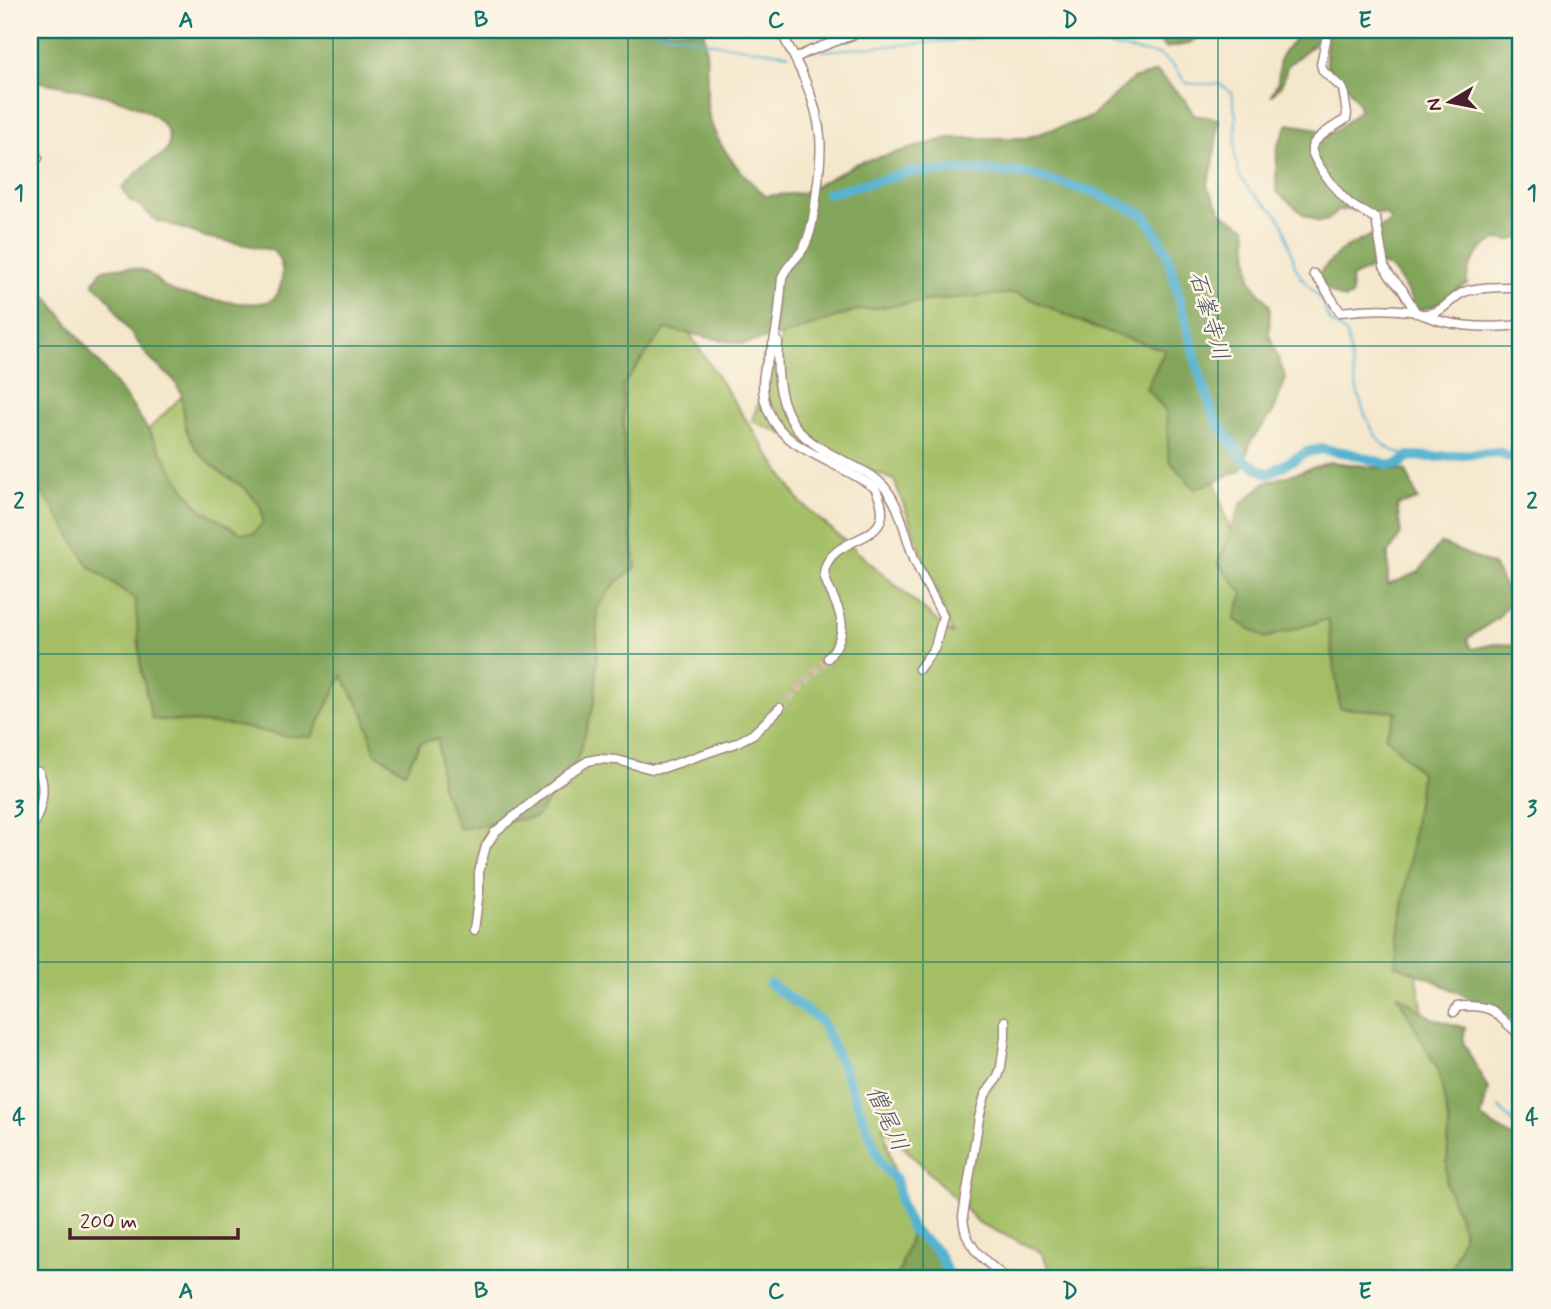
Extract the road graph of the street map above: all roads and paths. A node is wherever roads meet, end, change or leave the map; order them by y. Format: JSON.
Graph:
{"nodes":[{"id":1,"x":780,"y":30,"type":"edge"},
{"id":2,"x":865,"y":30,"type":"edge"},
{"id":3,"x":1328,"y":30,"type":"edge"},
{"id":4,"x":795,"y":58,"type":"junction"},
{"id":5,"x":1314,"y":274,"type":"dead end"},
{"id":6,"x":1521,"y":287,"type":"edge"},
{"id":7,"x":1420,"y":313,"type":"junction"},
{"id":8,"x":1521,"y":325,"type":"edge"},
{"id":9,"x":775,"y":340,"type":"junction"},
{"id":10,"x":828,"y":659,"type":"tunnel mouth"},
{"id":11,"x":919,"y":669,"type":"dead end"},
{"id":12,"x":780,"y":708,"type":"tunnel mouth"},
{"id":13,"x":30,"y":769,"type":"edge"},
{"id":14,"x":30,"y":832,"type":"edge"},
{"id":15,"x":474,"y":930,"type":"dead end"},
{"id":16,"x":1454,"y":1012,"type":"dead end"},
{"id":17,"x":1005,"y":1021,"type":"dead end"},
{"id":18,"x":1521,"y":1037,"type":"edge"},
{"id":19,"x":1007,"y":1279,"type":"edge"}],
"edges":[{"from":1,"to":4,"type":"street"},
{"from":2,"to":4,"type":"street"},
{"from":3,"to":7,"type":"street"},
{"from":4,"to":9,"type":"street"},
{"from":5,"to":7,"type":"street"},
{"from":6,"to":7,"type":"street"},
{"from":7,"to":8,"type":"street"},
{"from":9,"to":10,"type":"street"},
{"from":9,"to":11,"type":"street"},
{"from":12,"to":15,"type":"street"},
{"from":13,"to":14,"type":"street"},
{"from":16,"to":18,"type":"street"},
{"from":17,"to":19,"type":"street"}]}
